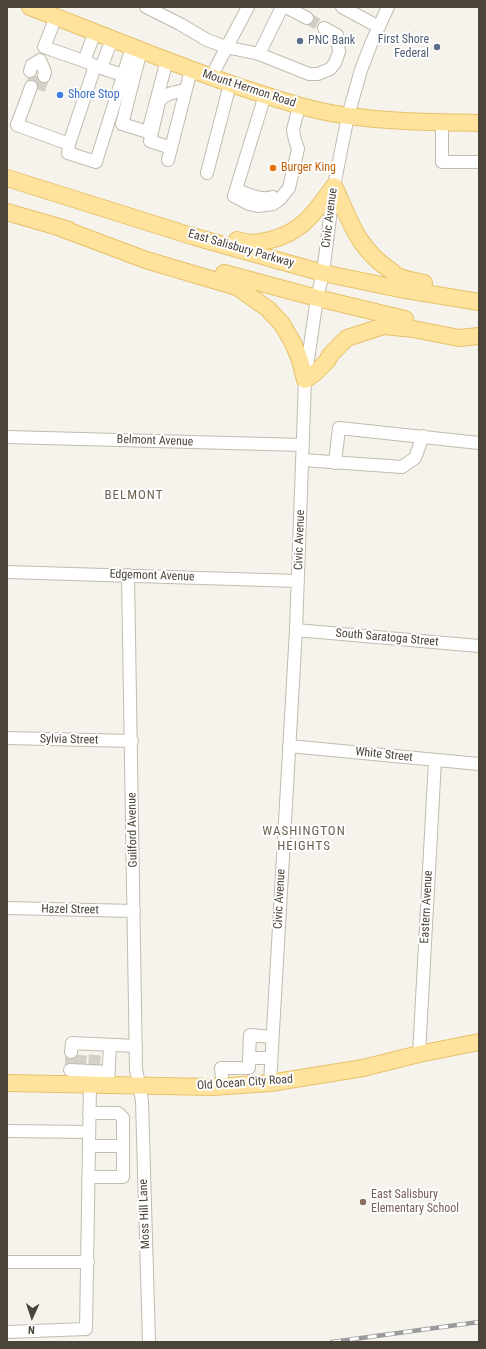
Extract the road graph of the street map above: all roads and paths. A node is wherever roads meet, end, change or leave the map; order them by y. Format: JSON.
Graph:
{"nodes":[{"id":1,"x":30,"y":7,"type":"edge"},
{"id":2,"x":146,"y":7,"type":"edge"},
{"id":3,"x":248,"y":7,"type":"edge"},
{"id":4,"x":282,"y":7,"type":"edge"},
{"id":5,"x":286,"y":7,"type":"edge"},
{"id":6,"x":388,"y":7,"type":"edge"},
{"id":7,"x":345,"y":8,"type":"edge"},
{"id":8,"x":56,"y":17,"type":"junction"},
{"id":9,"x":307,"y":18,"type":"tunnel mouth"},
{"id":10,"x":379,"y":27,"type":"junction"},
{"id":11,"x":324,"y":28,"type":"tunnel mouth"},
{"id":12,"x":95,"y":32,"type":"junction"},
{"id":13,"x":112,"y":39,"type":"junction"},
{"id":14,"x":44,"y":47,"type":"junction"},
{"id":15,"x":226,"y":47,"type":"junction"},
{"id":16,"x":137,"y":48,"type":"junction"},
{"id":17,"x":259,"y":54,"type":"junction"},
{"id":18,"x":167,"y":60,"type":"junction"},
{"id":19,"x":84,"y":61,"type":"junction"},
{"id":20,"x":98,"y":67,"type":"junction"},
{"id":21,"x":191,"y":70,"type":"junction"},
{"id":22,"x":36,"y":73,"type":"tunnel mouth"},
{"id":23,"x":123,"y":76,"type":"junction"},
{"id":24,"x":211,"y":77,"type":"junction"},
{"id":25,"x":230,"y":84,"type":"junction"},
{"id":26,"x":32,"y":87,"type":"tunnel mouth"},
{"id":27,"x":186,"y":90,"type":"junction"},
{"id":28,"x":265,"y":95,"type":"junction"},
{"id":29,"x":299,"y":106,"type":"junction"},
{"id":30,"x":348,"y":116,"type":"junction"},
{"id":31,"x":442,"y":122,"type":"junction"},
{"id":32,"x":479,"y":123,"type":"edge"},
{"id":33,"x":69,"y":144,"type":"junction"},
{"id":34,"x":479,"y":162,"type":"edge"},
{"id":35,"x":207,"y":173,"type":"dead end"},
{"id":36,"x":7,"y":178,"type":"edge"},
{"id":37,"x":334,"y":186,"type":"junction"},
{"id":38,"x":102,"y":208,"type":"junction"},
{"id":39,"x":7,"y":212,"type":"edge"},
{"id":40,"x":58,"y":227,"type":"junction"},
{"id":41,"x":323,"y":273,"type":"junction"},
{"id":42,"x":479,"y":293,"type":"edge"},
{"id":43,"x":317,"y":298,"type":"junction"},
{"id":44,"x":479,"y":302,"type":"edge"},
{"id":45,"x":479,"y":332,"type":"edge"},
{"id":46,"x":479,"y":336,"type":"edge"},
{"id":47,"x":306,"y":380,"type":"junction"},
{"id":48,"x":423,"y":436,"type":"junction"},
{"id":49,"x":7,"y":437,"type":"edge"},
{"id":50,"x":479,"y":443,"type":"edge"},
{"id":51,"x":303,"y":445,"type":"junction"},
{"id":52,"x":303,"y":460,"type":"junction"},
{"id":53,"x":335,"y":462,"type":"junction"},
{"id":54,"x":7,"y":572,"type":"edge"},
{"id":55,"x":128,"y":575,"type":"junction"},
{"id":56,"x":298,"y":581,"type":"junction"},
{"id":57,"x":296,"y":630,"type":"junction"},
{"id":58,"x":479,"y":646,"type":"edge"},
{"id":59,"x":7,"y":738,"type":"edge"},
{"id":60,"x":132,"y":741,"type":"junction"},
{"id":61,"x":289,"y":746,"type":"junction"},
{"id":62,"x":435,"y":760,"type":"junction"},
{"id":63,"x":479,"y":764,"type":"edge"},
{"id":64,"x":7,"y":908,"type":"edge"},
{"id":65,"x":134,"y":911,"type":"junction"},
{"id":66,"x":272,"y":1036,"type":"junction"},
{"id":67,"x":479,"y":1042,"type":"edge"},
{"id":68,"x":110,"y":1045,"type":"junction"},
{"id":69,"x":136,"y":1046,"type":"junction"},
{"id":70,"x":78,"y":1049,"type":"dead end"},
{"id":71,"x":419,"y":1054,"type":"junction"},
{"id":72,"x":249,"y":1058,"type":"junction"},
{"id":73,"x":271,"y":1058,"type":"junction"},
{"id":74,"x":93,"y":1075,"type":"junction"},
{"id":75,"x":108,"y":1078,"type":"junction"},
{"id":76,"x":7,"y":1083,"type":"edge"},
{"id":77,"x":270,"y":1083,"type":"junction"},
{"id":78,"x":140,"y":1086,"type":"junction"},
{"id":79,"x":223,"y":1087,"type":"junction"},
{"id":80,"x":89,"y":1113,"type":"junction"},
{"id":81,"x":7,"y":1131,"type":"edge"},
{"id":82,"x":89,"y":1132,"type":"junction"},
{"id":83,"x":89,"y":1146,"type":"junction"},
{"id":84,"x":124,"y":1146,"type":"junction"},
{"id":85,"x":88,"y":1177,"type":"junction"},
{"id":86,"x":7,"y":1262,"type":"edge"},
{"id":87,"x":88,"y":1262,"type":"junction"},
{"id":88,"x":7,"y":1332,"type":"edge"},
{"id":89,"x":149,"y":1342,"type":"edge"}],
"edges":[{"from":1,"to":8,"type":"main road","name":"Mount Hermon Road"},
{"from":2,"to":15,"type":"street"},
{"from":3,"to":15,"type":"street"},
{"from":4,"to":17,"type":"street"},
{"from":5,"to":9,"type":"street"},
{"from":6,"to":10,"type":"street","name":"Civic Avenue"},
{"from":7,"to":10,"type":"street"},
{"from":8,"to":12,"type":"main road","name":"Mount Hermon Road"},
{"from":8,"to":14,"type":"street"},
{"from":10,"to":30,"type":"street","name":"Civic Avenue"},
{"from":11,"to":17,"type":"street"},
{"from":12,"to":13,"type":"main road","name":"Mount Hermon Road"},
{"from":12,"to":19,"type":"street"},
{"from":13,"to":16,"type":"main road","name":"Mount Hermon Road"},
{"from":13,"to":20,"type":"street"},
{"from":14,"to":19,"type":"street"},
{"from":14,"to":22,"type":"street"},
{"from":15,"to":17,"type":"street"},
{"from":15,"to":24,"type":"street"},
{"from":16,"to":18,"type":"main road","name":"Mount Hermon Road"},
{"from":16,"to":18,"type":"street"},
{"from":16,"to":23,"type":"street"},
{"from":18,"to":21,"type":"main road","name":"Mount Hermon Road"},
{"from":19,"to":20,"type":"street"},
{"from":20,"to":23,"type":"street"},
{"from":20,"to":33,"type":"street"},
{"from":21,"to":24,"type":"main road","name":"Mount Hermon Road"},
{"from":21,"to":27,"type":"street"},
{"from":23,"to":33,"type":"street"},
{"from":24,"to":25,"type":"main road","name":"Mount Hermon Road"},
{"from":25,"to":28,"type":"main road","name":"Mount Hermon Road"},
{"from":25,"to":35,"type":"street"},
{"from":26,"to":33,"type":"street"},
{"from":27,"to":27,"type":"street"},
{"from":28,"to":29,"type":"main road","name":"Mount Hermon Road"},
{"from":28,"to":29,"type":"street"},
{"from":29,"to":30,"type":"main road","name":"Mount Hermon Road"},
{"from":30,"to":31,"type":"main road","name":"Mount Hermon Road"},
{"from":30,"to":37,"type":"street","name":"Civic Avenue"},
{"from":31,"to":32,"type":"main road","name":"Mount Hermon Road"},
{"from":31,"to":34,"type":"street"},
{"from":36,"to":38,"type":"main road","name":"East Salisbury Parkway"},
{"from":37,"to":38,"type":"main road"},
{"from":37,"to":41,"type":"street","name":"Civic Avenue"},
{"from":37,"to":42,"type":"main road"},
{"from":38,"to":41,"type":"main road","name":"East Salisbury Parkway"},
{"from":39,"to":40,"type":"main road"},
{"from":40,"to":43,"type":"main road"},
{"from":40,"to":47,"type":"main road"},
{"from":41,"to":43,"type":"street","name":"Civic Avenue"},
{"from":41,"to":44,"type":"main road","name":"East Salisbury Parkway"},
{"from":43,"to":45,"type":"main road"},
{"from":43,"to":47,"type":"street","name":"Civic Avenue"},
{"from":46,"to":47,"type":"main road"},
{"from":47,"to":51,"type":"street","name":"Civic Avenue"},
{"from":48,"to":50,"type":"street"},
{"from":48,"to":53,"type":"street"},
{"from":48,"to":53,"type":"street"},
{"from":49,"to":51,"type":"street","name":"Belmont Avenue"},
{"from":51,"to":52,"type":"street","name":"Civic Avenue"},
{"from":52,"to":53,"type":"street"},
{"from":52,"to":56,"type":"street","name":"Civic Avenue"},
{"from":54,"to":55,"type":"street","name":"Edgemont Avenue"},
{"from":55,"to":56,"type":"street","name":"Edgemont Avenue"},
{"from":55,"to":60,"type":"street","name":"Guilford Avenue"},
{"from":56,"to":57,"type":"street","name":"Civic Avenue"},
{"from":57,"to":58,"type":"street","name":"South Saratoga Street"},
{"from":57,"to":61,"type":"street","name":"Civic Avenue"},
{"from":59,"to":60,"type":"street","name":"Sylvia Street"},
{"from":60,"to":65,"type":"street","name":"Guilford Avenue"},
{"from":61,"to":62,"type":"street","name":"White Street"},
{"from":61,"to":66,"type":"street","name":"Civic Avenue"},
{"from":62,"to":63,"type":"street","name":"White Street"},
{"from":62,"to":71,"type":"street","name":"Eastern Avenue"},
{"from":64,"to":65,"type":"street","name":"Hazel Street"},
{"from":65,"to":69,"type":"street","name":"Guilford Avenue"},
{"from":66,"to":72,"type":"street"},
{"from":66,"to":73,"type":"street","name":"Civic Avenue"},
{"from":67,"to":71,"type":"main road","name":"Old Ocean City Road"},
{"from":68,"to":69,"type":"street"},
{"from":68,"to":70,"type":"street"},
{"from":68,"to":75,"type":"street"},
{"from":69,"to":78,"type":"street","name":"Guilford Avenue"},
{"from":71,"to":77,"type":"main road","name":"Old Ocean City Road"},
{"from":72,"to":73,"type":"street"},
{"from":72,"to":79,"type":"street"},
{"from":73,"to":77,"type":"street","name":"Civic Avenue"},
{"from":74,"to":75,"type":"main road","name":"Old Ocean City Road"},
{"from":74,"to":76,"type":"main road","name":"Old Ocean City Road"},
{"from":74,"to":80,"type":"street"},
{"from":75,"to":78,"type":"main road","name":"Old Ocean City Road"},
{"from":77,"to":79,"type":"main road","name":"Old Ocean City Road"},
{"from":78,"to":79,"type":"main road","name":"Old Ocean City Road"},
{"from":78,"to":89,"type":"street","name":"Moss Hill Lane"},
{"from":80,"to":82,"type":"street"},
{"from":80,"to":84,"type":"street"},
{"from":81,"to":82,"type":"street"},
{"from":82,"to":83,"type":"street"},
{"from":83,"to":84,"type":"street"},
{"from":83,"to":85,"type":"street"},
{"from":84,"to":85,"type":"street"},
{"from":85,"to":87,"type":"street"},
{"from":86,"to":87,"type":"street"},
{"from":87,"to":88,"type":"street"}]}
